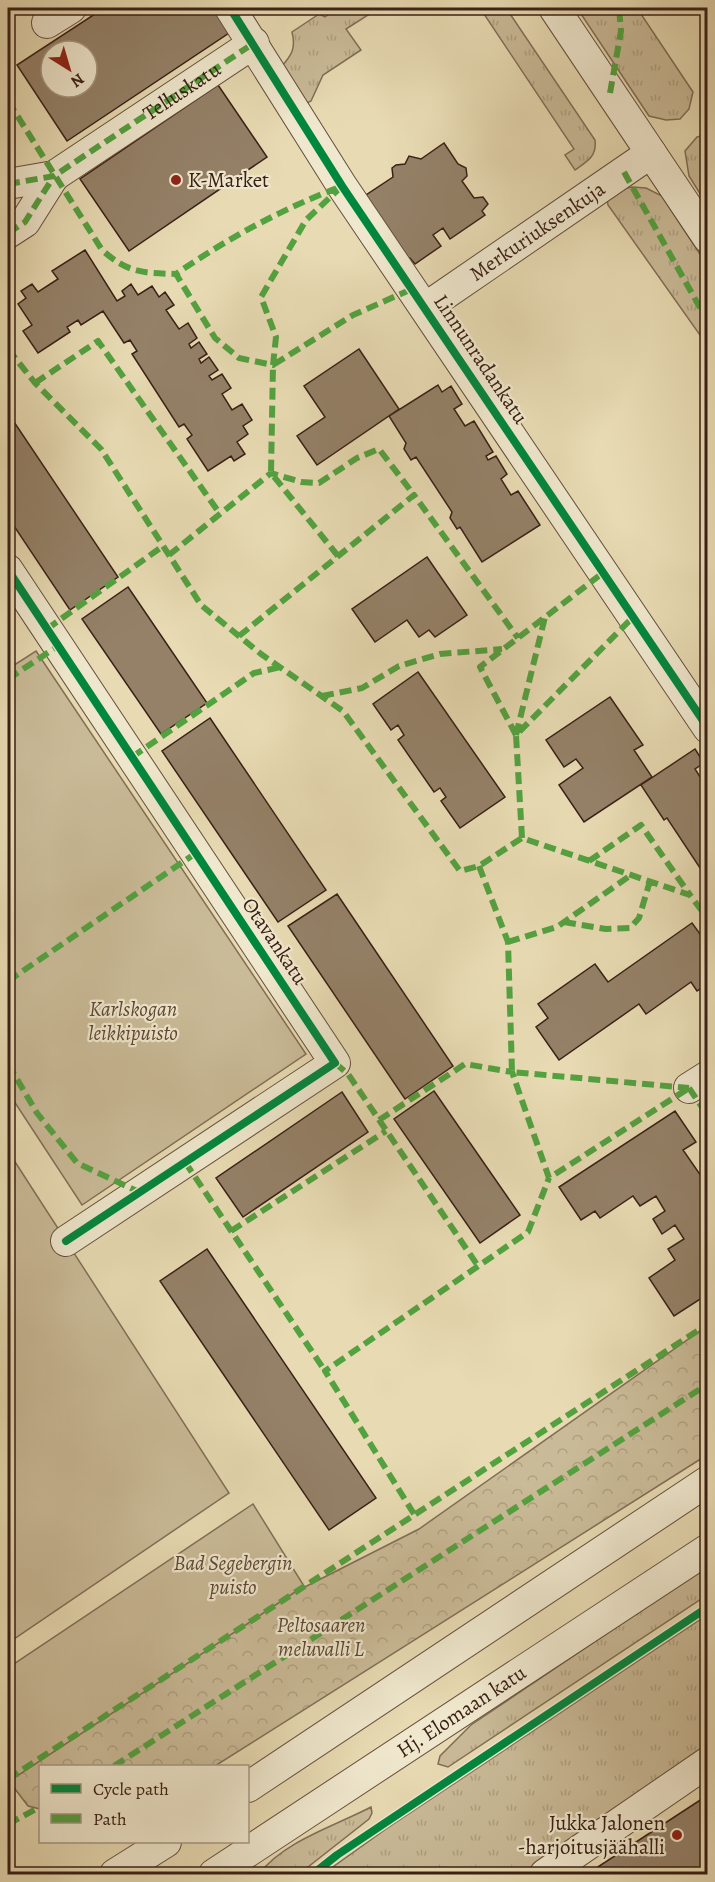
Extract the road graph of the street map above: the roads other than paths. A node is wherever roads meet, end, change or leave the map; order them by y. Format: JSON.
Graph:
{"nodes":[{"id":1,"x":230,"y":8,"type":"edge"},
{"id":2,"x":554,"y":8,"type":"edge"},
{"id":3,"x":254,"y":43,"type":"junction"},
{"id":4,"x":651,"y":153,"type":"junction"},
{"id":5,"x":54,"y":176,"type":"junction"},
{"id":6,"x":8,"y":184,"type":"edge"},
{"id":7,"x":8,"y":233,"type":"edge"},
{"id":8,"x":708,"y":238,"type":"edge"},
{"id":9,"x":425,"y":308,"type":"junction"},
{"id":10,"x":8,"y":570,"type":"edge"},
{"id":11,"x":708,"y":728,"type":"edge"},
{"id":12,"x":66,"y":1241,"type":"dead end"},
{"id":13,"x":708,"y":1481,"type":"edge"},
{"id":14,"x":708,"y":1549,"type":"edge"},
{"id":15,"x":708,"y":1762,"type":"edge"},
{"id":16,"x":249,"y":1786,"type":"edge"},
{"id":17,"x":164,"y":1843,"type":"edge"},
{"id":18,"x":115,"y":1875,"type":"edge"},
{"id":19,"x":214,"y":1875,"type":"edge"},
{"id":20,"x":545,"y":1875,"type":"edge"}],
"edges":[{"from":1,"to":3,"type":"street","name":"Linnunradankatu"},
{"from":2,"to":4,"type":"street"},
{"from":3,"to":5,"type":"street","name":"Telluskatu"},
{"from":3,"to":9,"type":"street","name":"Linnunradankatu"},
{"from":4,"to":8,"type":"street"},
{"from":4,"to":9,"type":"street","name":"Merkuriuksenkuja"},
{"from":5,"to":6,"type":"street","name":"Telluskatu"},
{"from":5,"to":7,"type":"street","name":"Telluskatu"},
{"from":9,"to":11,"type":"street","name":"Linnunradankatu"},
{"from":10,"to":12,"type":"street","name":"Otavankatu"},
{"from":13,"to":16,"type":"street"},
{"from":14,"to":19,"type":"street","name":"Hj. Elomaan katu"},
{"from":15,"to":20,"type":"street"},
{"from":17,"to":18,"type":"street"}]}
